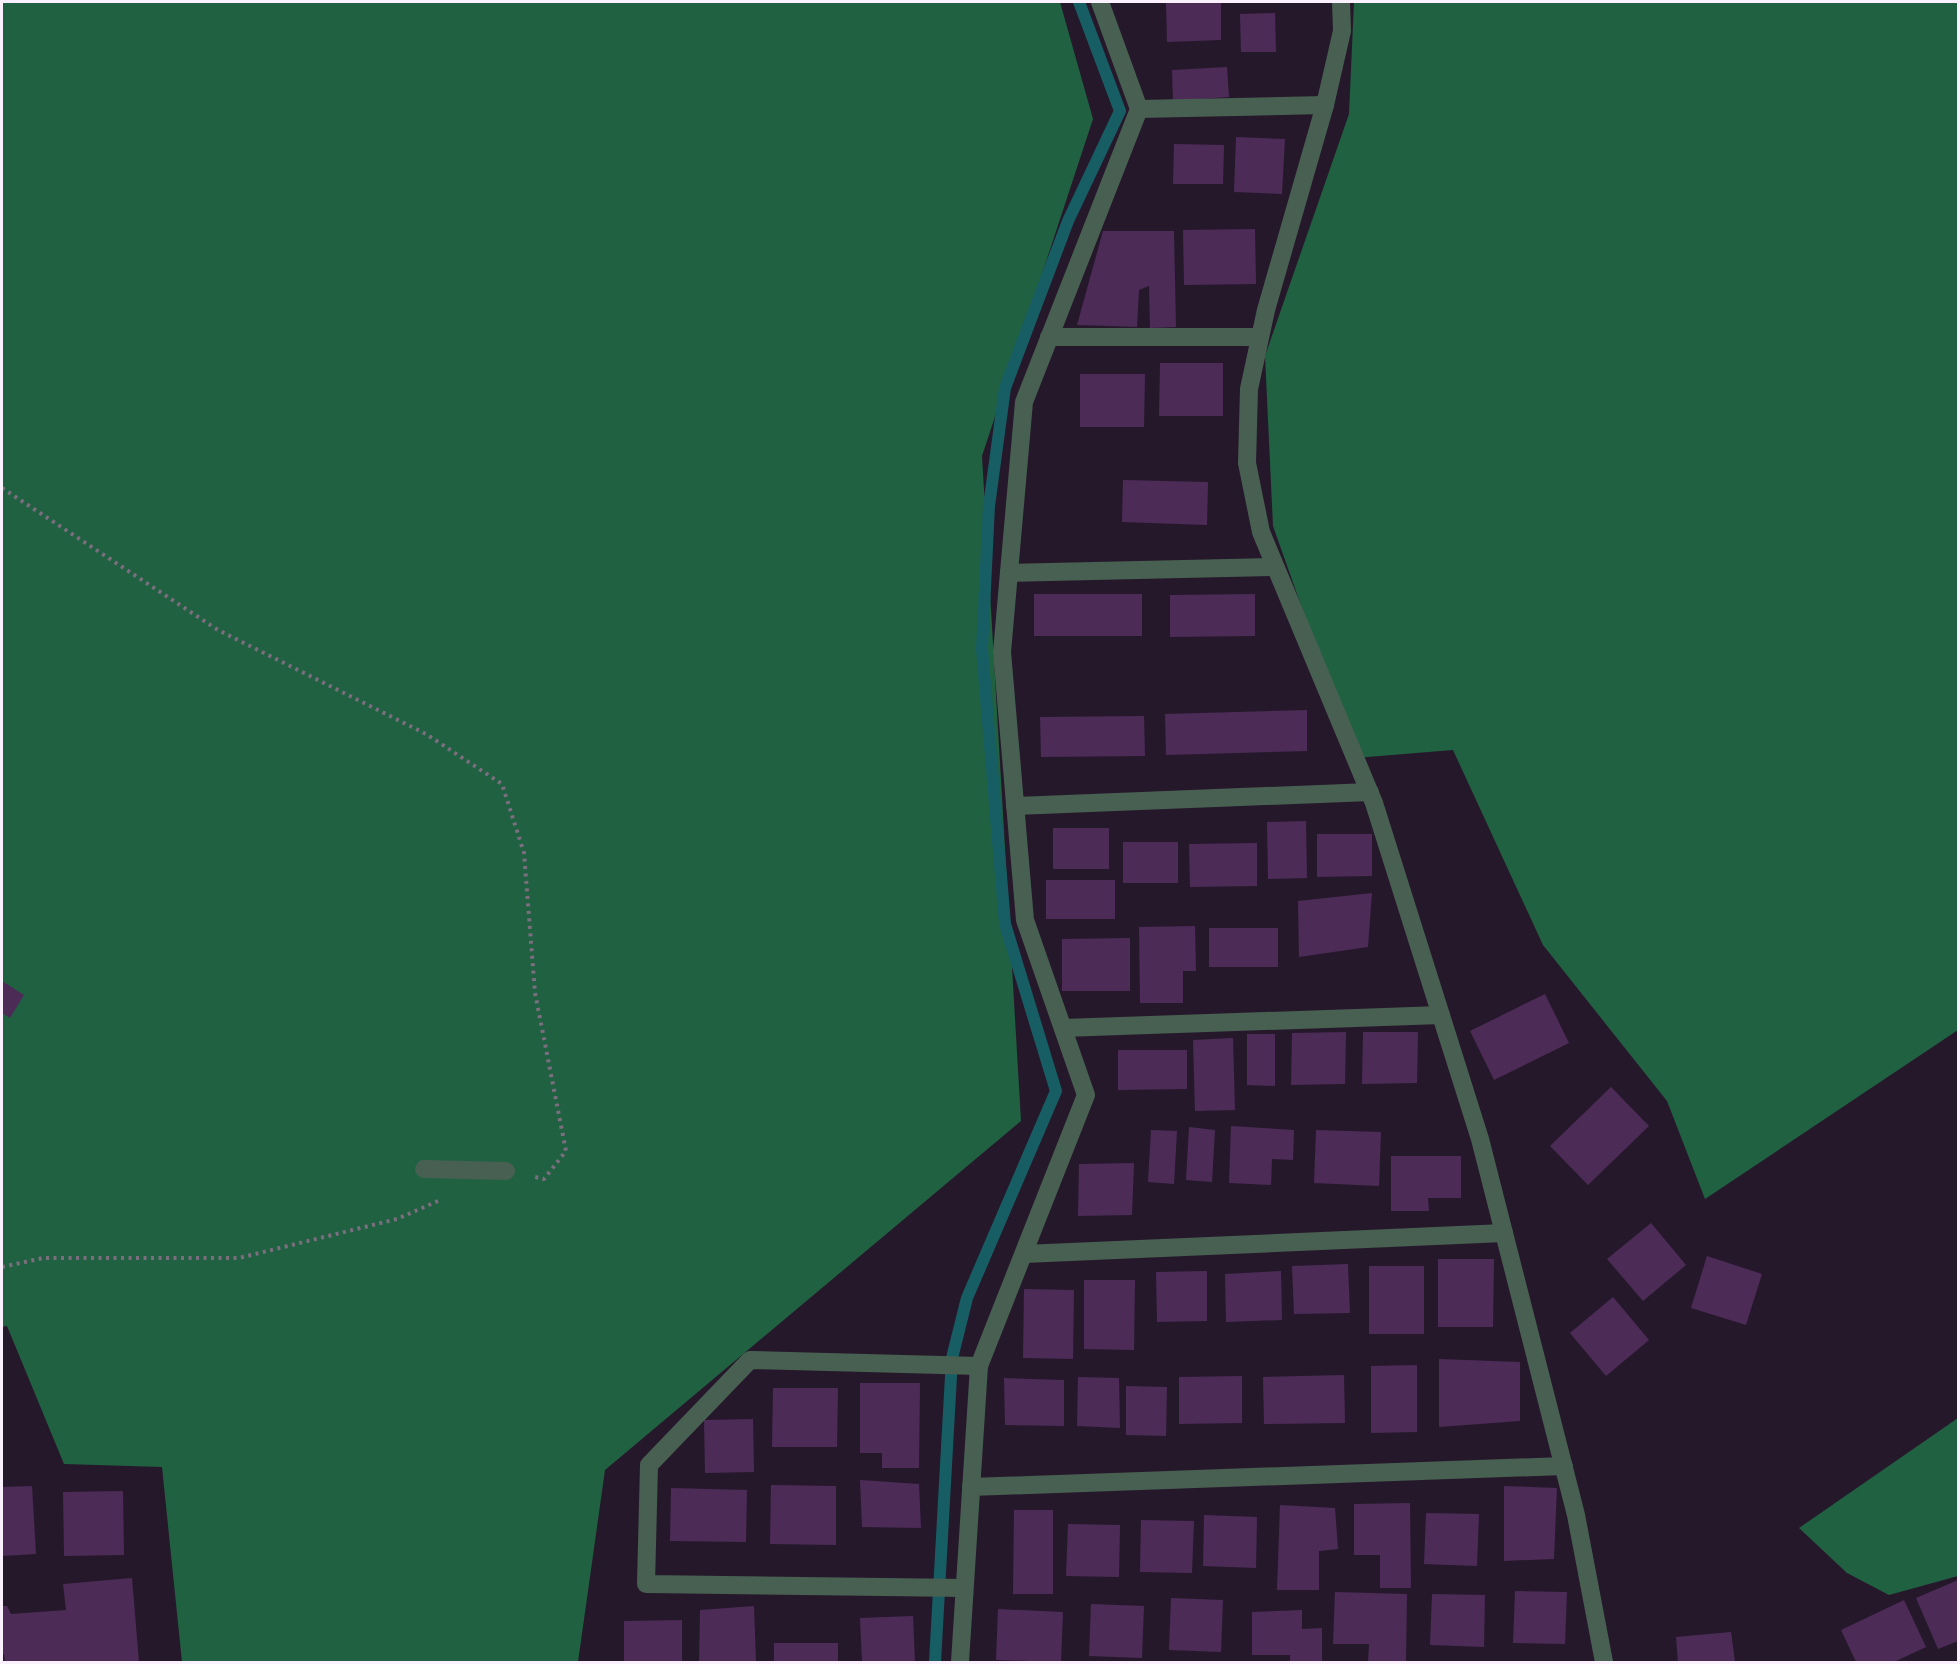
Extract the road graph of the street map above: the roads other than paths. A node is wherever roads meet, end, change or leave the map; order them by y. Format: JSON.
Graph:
{"nodes":[{"id":1,"x":1100,"y":2,"type":"edge"},
{"id":2,"x":1341,"y":2,"type":"edge"},
{"id":3,"x":1325,"y":105,"type":"junction"},
{"id":4,"x":1138,"y":109,"type":"junction"},
{"id":5,"x":1049,"y":337,"type":"junction"},
{"id":6,"x":1260,"y":337,"type":"junction"},
{"id":7,"x":1275,"y":567,"type":"junction"},
{"id":8,"x":1009,"y":573,"type":"junction"},
{"id":9,"x":1370,"y":792,"type":"junction"},
{"id":10,"x":1015,"y":806,"type":"junction"},
{"id":11,"x":1441,"y":1015,"type":"junction"},
{"id":12,"x":1063,"y":1028,"type":"junction"},
{"id":13,"x":424,"y":1169,"type":"dead end"},
{"id":14,"x":506,"y":1171,"type":"road end"},
{"id":15,"x":1504,"y":1233,"type":"junction"},
{"id":16,"x":1024,"y":1254,"type":"junction"},
{"id":17,"x":979,"y":1366,"type":"junction"},
{"id":18,"x":1564,"y":1466,"type":"junction"},
{"id":19,"x":971,"y":1487,"type":"junction"},
{"id":20,"x":964,"y":1588,"type":"junction"},
{"id":21,"x":960,"y":1662,"type":"edge"},
{"id":22,"x":1604,"y":1662,"type":"edge"}],
"edges":[{"from":1,"to":4,"type":"street"},
{"from":2,"to":3,"type":"street"},
{"from":3,"to":4,"type":"street"},
{"from":3,"to":6,"type":"street"},
{"from":4,"to":5,"type":"street"},
{"from":5,"to":6,"type":"street"},
{"from":5,"to":8,"type":"street"},
{"from":6,"to":7,"type":"street"},
{"from":7,"to":8,"type":"street"},
{"from":7,"to":9,"type":"street"},
{"from":8,"to":10,"type":"street"},
{"from":9,"to":10,"type":"street"},
{"from":9,"to":11,"type":"street"},
{"from":10,"to":12,"type":"street"},
{"from":11,"to":12,"type":"street"},
{"from":11,"to":15,"type":"street"},
{"from":12,"to":16,"type":"street"},
{"from":13,"to":14,"type":"street"},
{"from":15,"to":16,"type":"street"},
{"from":15,"to":18,"type":"street"},
{"from":16,"to":17,"type":"street"},
{"from":17,"to":19,"type":"street"},
{"from":17,"to":20,"type":"street"},
{"from":18,"to":19,"type":"street"},
{"from":18,"to":22,"type":"street"},
{"from":19,"to":20,"type":"street"},
{"from":20,"to":21,"type":"street"}]}
